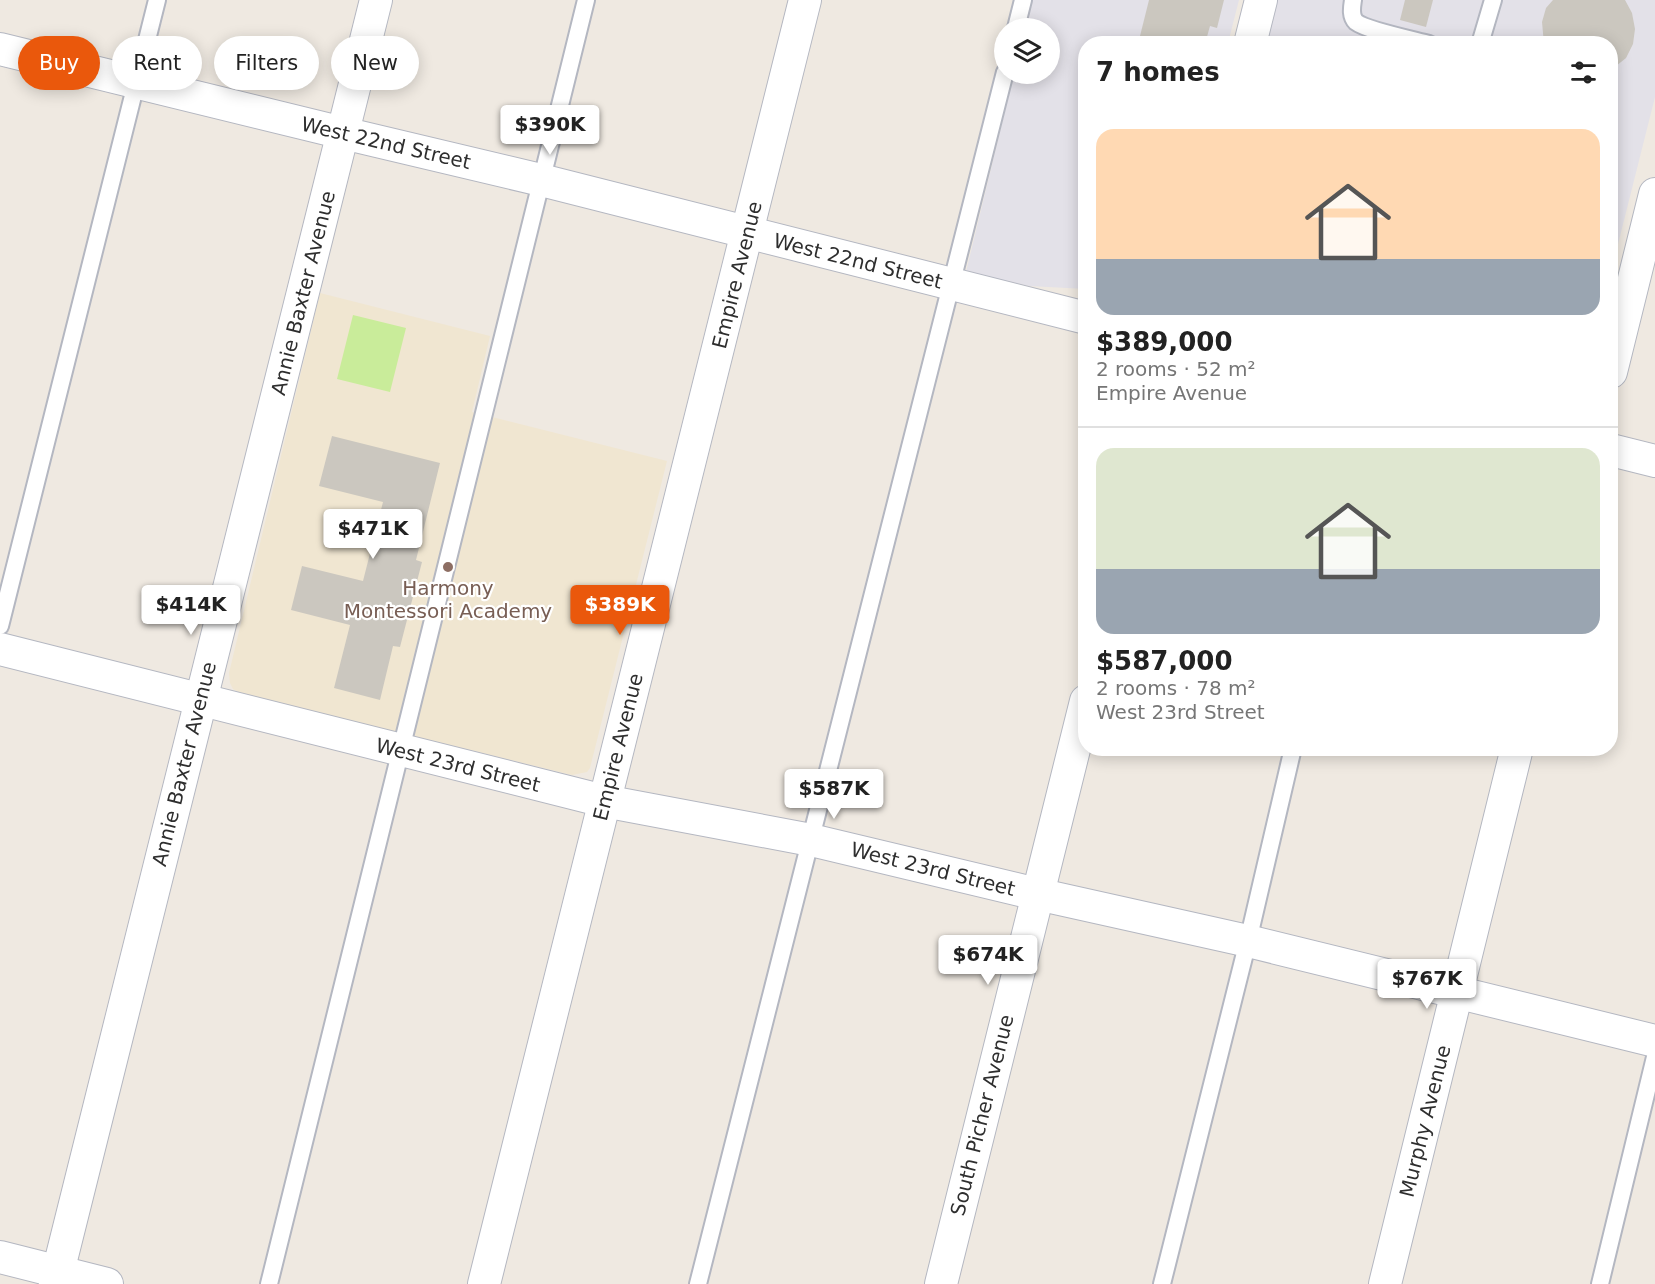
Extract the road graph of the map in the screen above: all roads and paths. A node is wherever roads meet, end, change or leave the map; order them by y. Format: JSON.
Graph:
{"nodes":[{"id":1,"x":157,"y":0,"type":"edge"},
{"id":2,"x":376,"y":0,"type":"edge"},
{"id":3,"x":586,"y":0,"type":"edge"},
{"id":4,"x":806,"y":0,"type":"edge"},
{"id":5,"x":1023,"y":0,"type":"edge"},
{"id":6,"x":1261,"y":0,"type":"edge"},
{"id":7,"x":1353,"y":0,"type":"edge"},
{"id":8,"x":1493,"y":0,"type":"edge"},
{"id":9,"x":1018,"y":18,"type":"edge"},
{"id":10,"x":148,"y":36,"type":"edge"},
{"id":11,"x":1252,"y":36,"type":"edge"},
{"id":12,"x":1399,"y":36,"type":"edge"},
{"id":13,"x":1482,"y":36,"type":"edge"},
{"id":14,"x":0,"y":49,"type":"edge"},
{"id":15,"x":112,"y":77,"type":"edge"},
{"id":16,"x":1002,"y":84,"type":"edge"},
{"id":17,"x":134,"y":90,"type":"edge"},
{"id":18,"x":165,"y":90,"type":"edge"},
{"id":19,"x":342,"y":133,"type":"junction"},
{"id":20,"x":541,"y":180,"type":"junction"},
{"id":21,"x":1655,"y":194,"type":"edge"},
{"id":22,"x":747,"y":233,"type":"junction"},
{"id":23,"x":952,"y":285,"type":"junction"},
{"id":24,"x":1078,"y":316,"type":"edge"},
{"id":25,"x":1618,"y":344,"type":"edge"},
{"id":26,"x":1618,"y":452,"type":"edge"},
{"id":27,"x":1655,"y":461,"type":"edge"},
{"id":28,"x":0,"y":626,"type":"edge"},
{"id":29,"x":0,"y":649,"type":"edge"},
{"id":30,"x":200,"y":700,"type":"junction"},
{"id":31,"x":1078,"y":733,"type":"edge"},
{"id":32,"x":400,"y":750,"type":"junction"},
{"id":33,"x":1291,"y":756,"type":"edge"},
{"id":34,"x":1515,"y":756,"type":"edge"},
{"id":35,"x":604,"y":801,"type":"junction"},
{"id":36,"x":811,"y":840,"type":"junction"},
{"id":37,"x":1037,"y":894,"type":"junction"},
{"id":38,"x":1248,"y":941,"type":"junction"},
{"id":39,"x":1457,"y":993,"type":"junction"},
{"id":40,"x":1655,"y":1041,"type":"edge"},
{"id":41,"x":1655,"y":1057,"type":"edge"},
{"id":42,"x":0,"y":1257,"type":"edge"},
{"id":43,"x":57,"y":1278,"type":"edge"},
{"id":44,"x":107,"y":1284,"type":"edge"},
{"id":45,"x":269,"y":1284,"type":"edge"},
{"id":46,"x":484,"y":1284,"type":"edge"},
{"id":47,"x":698,"y":1284,"type":"edge"},
{"id":48,"x":941,"y":1284,"type":"edge"},
{"id":49,"x":1162,"y":1284,"type":"edge"},
{"id":50,"x":1385,"y":1284,"type":"edge"},
{"id":51,"x":1600,"y":1284,"type":"edge"}],
"edges":[{"from":1,"to":10,"type":"lane"},
{"from":2,"to":19,"type":"street","name":"Annie Baxter Avenue"},
{"from":3,"to":20,"type":"lane"},
{"from":4,"to":22,"type":"street","name":"Empire Avenue"},
{"from":5,"to":9,"type":"lane"},
{"from":6,"to":11,"type":"street"},
{"from":7,"to":12,"type":"lane"},
{"from":8,"to":13,"type":"lane"},
{"from":14,"to":15,"type":"street","name":"West 22nd Street"},
{"from":16,"to":23,"type":"lane"},
{"from":17,"to":28,"type":"lane"},
{"from":18,"to":19,"type":"street","name":"West 22nd Street"},
{"from":19,"to":20,"type":"street","name":"West 22nd Street"},
{"from":19,"to":30,"type":"street","name":"Annie Baxter Avenue"},
{"from":20,"to":22,"type":"street","name":"West 22nd Street"},
{"from":20,"to":32,"type":"lane"},
{"from":21,"to":25,"type":"street"},
{"from":22,"to":23,"type":"street","name":"West 22nd Street"},
{"from":22,"to":35,"type":"street","name":"Empire Avenue"},
{"from":23,"to":24,"type":"street","name":"West 22nd Street"},
{"from":23,"to":36,"type":"lane"},
{"from":26,"to":27,"type":"street"},
{"from":29,"to":30,"type":"street","name":"West 23rd Street"},
{"from":30,"to":32,"type":"street","name":"West 23rd Street"},
{"from":30,"to":43,"type":"street","name":"Annie Baxter Avenue"},
{"from":31,"to":37,"type":"street","name":"South Picher Avenue"},
{"from":32,"to":35,"type":"street","name":"West 23rd Street"},
{"from":32,"to":45,"type":"lane"},
{"from":33,"to":38,"type":"lane"},
{"from":34,"to":39,"type":"street","name":"Murphy Avenue"},
{"from":35,"to":36,"type":"street","name":"West 23rd Street"},
{"from":35,"to":46,"type":"street","name":"Empire Avenue"},
{"from":36,"to":37,"type":"street","name":"West 23rd Street"},
{"from":36,"to":47,"type":"lane"},
{"from":37,"to":38,"type":"street","name":"West 23rd Street"},
{"from":37,"to":48,"type":"street","name":"South Picher Avenue"},
{"from":38,"to":39,"type":"street","name":"West 23rd Street"},
{"from":38,"to":49,"type":"lane"},
{"from":39,"to":40,"type":"street","name":"West 23rd Street"},
{"from":39,"to":50,"type":"street","name":"Murphy Avenue"},
{"from":41,"to":51,"type":"lane"},
{"from":42,"to":43,"type":"street"},
{"from":43,"to":44,"type":"street"}]}
